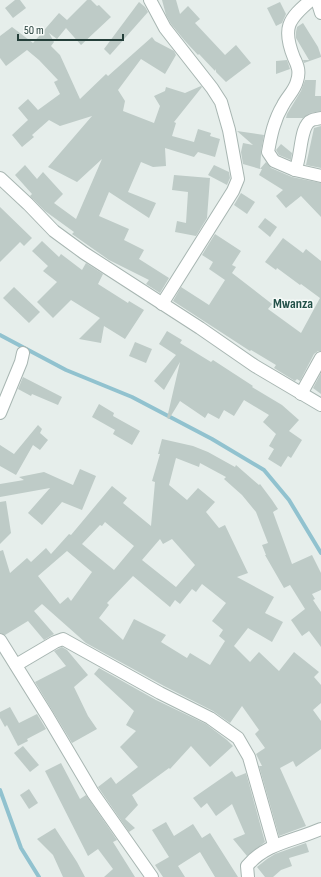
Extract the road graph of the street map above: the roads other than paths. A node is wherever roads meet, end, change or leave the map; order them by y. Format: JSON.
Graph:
{"nodes":[{"id":1,"x":150,"y":0,"type":"edge"},
{"id":2,"x":311,"y":0,"type":"edge"},
{"id":3,"x":317,"y":0,"type":"edge"},
{"id":4,"x":321,"y":13,"type":"edge"},
{"id":5,"x":321,"y":118,"type":"edge"},
{"id":6,"x":296,"y":170,"type":"junction"},
{"id":7,"x":321,"y":176,"type":"edge"},
{"id":8,"x":0,"y":178,"type":"edge"},
{"id":9,"x":162,"y":304,"type":"junction"},
{"id":10,"x":23,"y":353,"type":"dead end"},
{"id":11,"x":321,"y":358,"type":"edge"},
{"id":12,"x":301,"y":394,"type":"junction"},
{"id":13,"x":321,"y":405,"type":"edge"},
{"id":14,"x":0,"y":413,"type":"edge"},
{"id":15,"x":0,"y":640,"type":"edge"},
{"id":16,"x":16,"y":665,"type":"junction"},
{"id":17,"x":321,"y":829,"type":"edge"},
{"id":18,"x":274,"y":845,"type":"junction"},
{"id":19,"x":152,"y":877,"type":"edge"},
{"id":20,"x":248,"y":877,"type":"edge"}],
"edges":[{"from":1,"to":9,"type":"street"},
{"from":2,"to":6,"type":"street"},
{"from":3,"to":4,"type":"street"},
{"from":5,"to":6,"type":"street"},
{"from":6,"to":7,"type":"street"},
{"from":8,"to":9,"type":"street"},
{"from":9,"to":12,"type":"street"},
{"from":10,"to":14,"type":"street"},
{"from":11,"to":12,"type":"street"},
{"from":12,"to":13,"type":"street"},
{"from":15,"to":16,"type":"street"},
{"from":16,"to":18,"type":"street"},
{"from":16,"to":19,"type":"street"},
{"from":17,"to":18,"type":"street"},
{"from":18,"to":20,"type":"street"}]}
